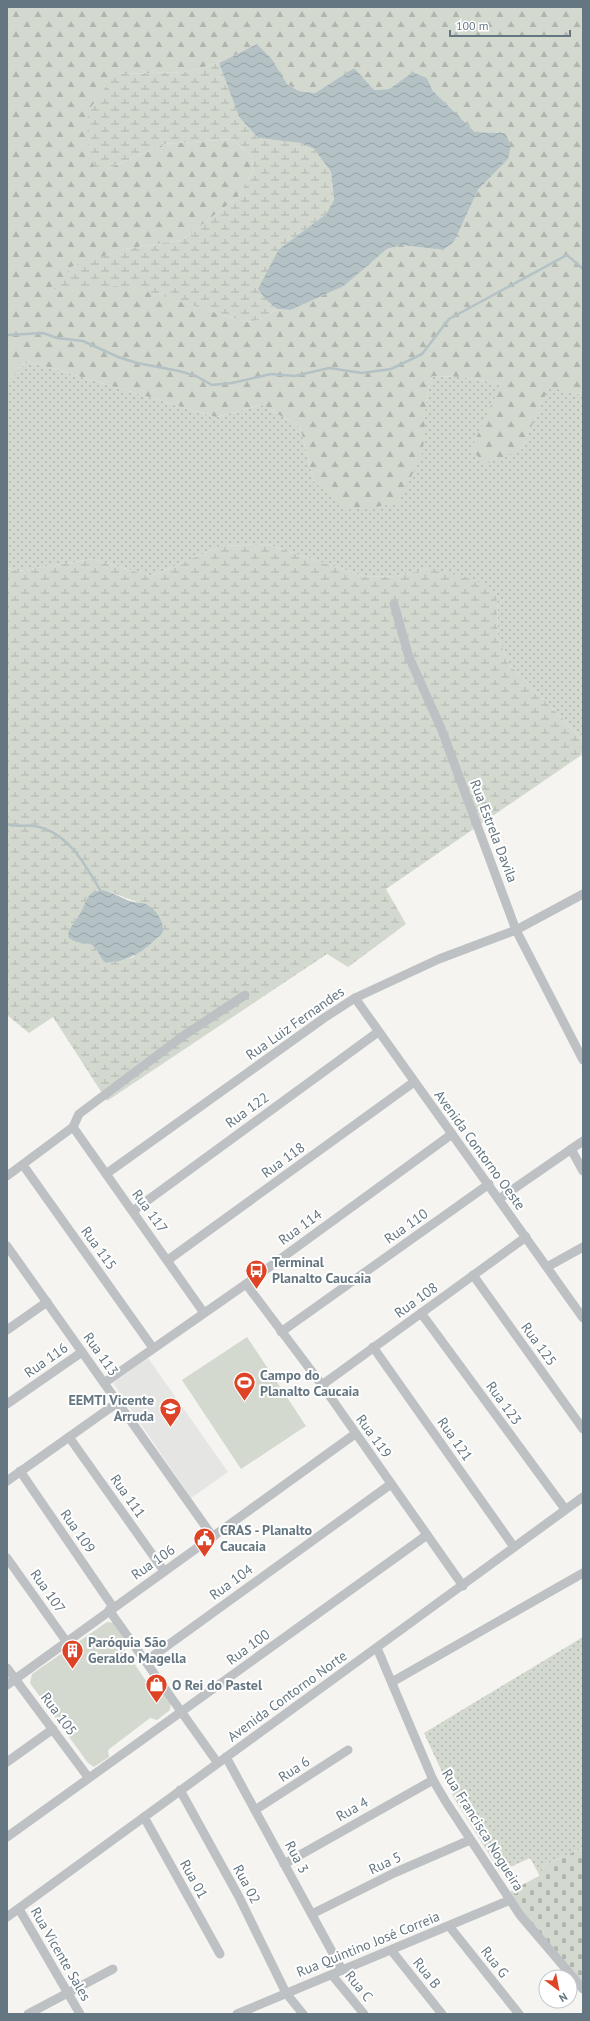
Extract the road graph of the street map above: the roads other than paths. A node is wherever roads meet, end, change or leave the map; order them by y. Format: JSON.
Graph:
{"nodes":[{"id":1,"x":394,"y":604,"type":"dead end"},
{"id":2,"x":583,"y":894,"type":"edge"},
{"id":3,"x":516,"y":930,"type":"junction"},
{"id":4,"x":245,"y":995,"type":"dead end"},
{"id":5,"x":355,"y":998,"type":"junction"},
{"id":6,"x":378,"y":1032,"type":"junction"},
{"id":7,"x":583,"y":1040,"type":"edge"},
{"id":8,"x":574,"y":1044,"type":"junction"},
{"id":9,"x":583,"y":1060,"type":"edge"},
{"id":10,"x":414,"y":1082,"type":"junction"},
{"id":11,"x":73,"y":1127,"type":"junction"},
{"id":12,"x":452,"y":1134,"type":"junction"},
{"id":13,"x":583,"y":1141,"type":"edge"},
{"id":14,"x":571,"y":1149,"type":"junction"},
{"id":15,"x":23,"y":1165,"type":"junction"},
{"id":16,"x":583,"y":1171,"type":"edge"},
{"id":17,"x":106,"y":1174,"type":"junction"},
{"id":18,"x":7,"y":1176,"type":"edge"},
{"id":19,"x":489,"y":1184,"type":"junction"},
{"id":20,"x":499,"y":1199,"type":"junction"},
{"id":21,"x":133,"y":1211,"type":"junction"},
{"id":22,"x":526,"y":1237,"type":"junction"},
{"id":23,"x":583,"y":1247,"type":"edge"},
{"id":24,"x":8,"y":1250,"type":"edge"},
{"id":25,"x":168,"y":1260,"type":"junction"},
{"id":26,"x":547,"y":1267,"type":"junction"},
{"id":27,"x":473,"y":1275,"type":"junction"},
{"id":28,"x":246,"y":1284,"type":"junction"},
{"id":29,"x":46,"y":1302,"type":"junction"},
{"id":30,"x":204,"y":1313,"type":"junction"},
{"id":31,"x":421,"y":1313,"type":"junction"},
{"id":32,"x":583,"y":1318,"type":"edge"},
{"id":33,"x":7,"y":1330,"type":"edge"},
{"id":34,"x":281,"y":1332,"type":"junction"},
{"id":35,"x":153,"y":1348,"type":"junction"},
{"id":36,"x":373,"y":1348,"type":"junction"},
{"id":37,"x":82,"y":1352,"type":"junction"},
{"id":38,"x":104,"y":1383,"type":"junction"},
{"id":39,"x":322,"y":1385,"type":"junction"},
{"id":40,"x":117,"y":1403,"type":"junction"},
{"id":41,"x":7,"y":1404,"type":"edge"},
{"id":42,"x":583,"y":1429,"type":"edge"},
{"id":43,"x":355,"y":1434,"type":"junction"},
{"id":44,"x":69,"y":1437,"type":"junction"},
{"id":45,"x":20,"y":1471,"type":"junction"},
{"id":46,"x":7,"y":1481,"type":"edge"},
{"id":47,"x":391,"y":1484,"type":"junction"},
{"id":48,"x":583,"y":1497,"type":"edge"},
{"id":49,"x":565,"y":1509,"type":"junction"},
{"id":50,"x":427,"y":1535,"type":"junction"},
{"id":51,"x":212,"y":1537,"type":"junction"},
{"id":52,"x":514,"y":1547,"type":"junction"},
{"id":53,"x":7,"y":1558,"type":"edge"},
{"id":54,"x":164,"y":1571,"type":"junction"},
{"id":55,"x":583,"y":1573,"type":"edge"},
{"id":56,"x":463,"y":1586,"type":"junction"},
{"id":57,"x":111,"y":1608,"type":"junction"},
{"id":58,"x":66,"y":1641,"type":"junction"},
{"id":59,"x":377,"y":1648,"type":"junction"},
{"id":60,"x":146,"y":1661,"type":"junction"},
{"id":61,"x":7,"y":1668,"type":"edge"},
{"id":62,"x":15,"y":1679,"type":"junction"},
{"id":63,"x":392,"y":1682,"type":"junction"},
{"id":64,"x":7,"y":1684,"type":"edge"},
{"id":65,"x":182,"y":1712,"type":"junction"},
{"id":66,"x":53,"y":1729,"type":"junction"},
{"id":67,"x":348,"y":1750,"type":"dead end"},
{"id":68,"x":226,"y":1757,"type":"junction"},
{"id":69,"x":7,"y":1762,"type":"edge"},
{"id":70,"x":217,"y":1762,"type":"junction"},
{"id":71,"x":88,"y":1777,"type":"junction"},
{"id":72,"x":433,"y":1780,"type":"junction"},
{"id":73,"x":180,"y":1790,"type":"junction"},
{"id":74,"x":255,"y":1810,"type":"junction"},
{"id":75,"x":144,"y":1817,"type":"junction"},
{"id":76,"x":7,"y":1837,"type":"edge"},
{"id":77,"x":470,"y":1840,"type":"junction"},
{"id":78,"x":284,"y":1864,"type":"junction"},
{"id":79,"x":510,"y":1900,"type":"junction"},
{"id":80,"x":19,"y":1909,"type":"junction"},
{"id":81,"x":312,"y":1914,"type":"junction"},
{"id":82,"x":7,"y":1917,"type":"edge"},
{"id":83,"x":449,"y":1926,"type":"junction"},
{"id":84,"x":391,"y":1950,"type":"junction"},
{"id":85,"x":220,"y":1954,"type":"dead end"},
{"id":86,"x":113,"y":1969,"type":"dead end"},
{"id":87,"x":342,"y":1970,"type":"junction"},
{"id":88,"x":332,"y":1975,"type":"junction"},
{"id":89,"x":583,"y":1989,"type":"edge"},
{"id":90,"x":286,"y":1993,"type":"junction"},
{"id":91,"x":68,"y":1994,"type":"junction"},
{"id":92,"x":28,"y":2014,"type":"edge"},
{"id":93,"x":80,"y":2014,"type":"edge"},
{"id":94,"x":237,"y":2014,"type":"edge"},
{"id":95,"x":303,"y":2014,"type":"edge"},
{"id":96,"x":364,"y":2014,"type":"edge"},
{"id":97,"x":442,"y":2014,"type":"edge"},
{"id":98,"x":519,"y":2014,"type":"edge"}],
"edges":[{"from":1,"to":3,"type":"street","name":"Rua Estrela Davila"},
{"from":2,"to":3,"type":"street","name":"Rua Luiz Fernandes"},
{"from":3,"to":5,"type":"street","name":"Rua Luiz Fernandes"},
{"from":3,"to":8,"type":"street","name":"Rua Estrela Davila"},
{"from":4,"to":11,"type":"street"},
{"from":5,"to":6,"type":"street","name":"Avenida Contorno Oeste"},
{"from":5,"to":17,"type":"street","name":"Rua Luiz Fernandes"},
{"from":6,"to":10,"type":"street","name":"Avenida Contorno Oeste"},
{"from":6,"to":21,"type":"street","name":"Rua 122"},
{"from":7,"to":8,"type":"street"},
{"from":8,"to":9,"type":"street","name":"Rua Estrela Davila"},
{"from":10,"to":12,"type":"street","name":"Avenida Contorno Oeste"},
{"from":10,"to":25,"type":"street","name":"Rua 118"},
{"from":11,"to":15,"type":"street"},
{"from":11,"to":17,"type":"street","name":"Rua 117"},
{"from":12,"to":19,"type":"street","name":"Avenida Contorno Oeste"},
{"from":12,"to":28,"type":"street","name":"Rua 114"},
{"from":13,"to":14,"type":"street"},
{"from":14,"to":16,"type":"street"},
{"from":14,"to":20,"type":"street"},
{"from":15,"to":18,"type":"street"},
{"from":15,"to":35,"type":"street","name":"Rua 115"},
{"from":17,"to":21,"type":"street","name":"Rua 117"},
{"from":19,"to":20,"type":"street","name":"Avenida Contorno Oeste"},
{"from":19,"to":34,"type":"street","name":"Rua 110"},
{"from":20,"to":22,"type":"street","name":"Avenida Contorno Oeste"},
{"from":21,"to":25,"type":"street","name":"Rua 117"},
{"from":22,"to":26,"type":"street","name":"Avenida Contorno Oeste"},
{"from":22,"to":27,"type":"street","name":"Rua 108"},
{"from":23,"to":26,"type":"street"},
{"from":24,"to":29,"type":"street","name":"Rua 113"},
{"from":25,"to":30,"type":"street","name":"Rua 117"},
{"from":26,"to":32,"type":"street","name":"Avenida Contorno Oeste"},
{"from":27,"to":31,"type":"street","name":"Rua 108"},
{"from":27,"to":42,"type":"street","name":"Rua 125"},
{"from":28,"to":30,"type":"street","name":"Rua 114"},
{"from":28,"to":34,"type":"street","name":"Rua 119"},
{"from":29,"to":33,"type":"street"},
{"from":29,"to":37,"type":"street","name":"Rua 113"},
{"from":30,"to":35,"type":"street","name":"Rua 114"},
{"from":31,"to":36,"type":"street","name":"Rua 108"},
{"from":31,"to":49,"type":"street","name":"Rua 123"},
{"from":34,"to":39,"type":"street","name":"Rua 119"},
{"from":35,"to":38,"type":"street","name":"Rua 114"},
{"from":36,"to":39,"type":"street","name":"Rua 108"},
{"from":36,"to":52,"type":"street","name":"Rua 121"},
{"from":37,"to":38,"type":"street","name":"Rua 113"},
{"from":37,"to":41,"type":"street","name":"Rua 116"},
{"from":38,"to":40,"type":"street","name":"Rua 113"},
{"from":39,"to":43,"type":"street","name":"Rua 119"},
{"from":40,"to":44,"type":"street"},
{"from":40,"to":51,"type":"street","name":"Rua 113"},
{"from":43,"to":47,"type":"street","name":"Rua 119"},
{"from":43,"to":51,"type":"street","name":"Rua 106"},
{"from":44,"to":45,"type":"street"},
{"from":44,"to":54,"type":"street","name":"Rua 111"},
{"from":45,"to":46,"type":"street"},
{"from":45,"to":57,"type":"street","name":"Rua 109"},
{"from":47,"to":50,"type":"street","name":"Rua 119"},
{"from":47,"to":60,"type":"street","name":"Rua 104"},
{"from":48,"to":49,"type":"street","name":"Avenida Contorno Norte"},
{"from":49,"to":52,"type":"street","name":"Avenida Contorno Norte"},
{"from":50,"to":56,"type":"street","name":"Rua 119"},
{"from":50,"to":65,"type":"street","name":"Rua 100"},
{"from":51,"to":54,"type":"street","name":"Rua 106"},
{"from":52,"to":56,"type":"street","name":"Avenida Contorno Norte"},
{"from":53,"to":58,"type":"street","name":"Rua 107"},
{"from":54,"to":57,"type":"street","name":"Rua 106"},
{"from":55,"to":63,"type":"street"},
{"from":56,"to":59,"type":"street","name":"Avenida Contorno Norte"},
{"from":57,"to":58,"type":"street","name":"Rua 106"},
{"from":57,"to":60,"type":"street","name":"Rua 109"},
{"from":58,"to":62,"type":"street","name":"Rua 106"},
{"from":59,"to":63,"type":"street","name":"Rua Francisca Nogueira"},
{"from":59,"to":68,"type":"street","name":"Avenida Contorno Norte"},
{"from":60,"to":65,"type":"street","name":"Rua 109"},
{"from":61,"to":62,"type":"street","name":"Rua 105"},
{"from":62,"to":64,"type":"street","name":"Rua 106"},
{"from":62,"to":66,"type":"street","name":"Rua 105"},
{"from":63,"to":72,"type":"street","name":"Rua Francisca Nogueira"},
{"from":65,"to":70,"type":"street","name":"Rua 109"},
{"from":65,"to":71,"type":"street","name":"Rua 100"},
{"from":66,"to":69,"type":"street"},
{"from":66,"to":71,"type":"street","name":"Rua 105"},
{"from":67,"to":74,"type":"street","name":"Rua 6"},
{"from":68,"to":70,"type":"street","name":"Avenida Contorno Norte"},
{"from":68,"to":74,"type":"street","name":"Rua 3"},
{"from":70,"to":73,"type":"street","name":"Avenida Contorno Norte"},
{"from":71,"to":76,"type":"street","name":"Rua 100"},
{"from":72,"to":77,"type":"street","name":"Rua Francisca Nogueira"},
{"from":72,"to":78,"type":"street","name":"Rua 4"},
{"from":73,"to":75,"type":"street","name":"Avenida Contorno Norte"},
{"from":73,"to":90,"type":"street","name":"Rua 02"},
{"from":74,"to":78,"type":"street","name":"Rua 3"},
{"from":75,"to":80,"type":"street","name":"Avenida Contorno Norte"},
{"from":75,"to":85,"type":"street","name":"Rua 01"},
{"from":77,"to":79,"type":"street","name":"Rua Francisca Nogueira"},
{"from":77,"to":81,"type":"street","name":"Rua 5"},
{"from":78,"to":81,"type":"street","name":"Rua 3"},
{"from":79,"to":83,"type":"street","name":"Rua Quintino José Correia"},
{"from":79,"to":89,"type":"street","name":"Rua Francisca Nogueira"},
{"from":80,"to":82,"type":"street","name":"Avenida Contorno Norte"},
{"from":80,"to":91,"type":"street","name":"Rua Vicente Sales"},
{"from":81,"to":87,"type":"street","name":"Rua 3"},
{"from":83,"to":84,"type":"street","name":"Rua Quintino José Correia"},
{"from":83,"to":98,"type":"street","name":"Rua G"},
{"from":84,"to":87,"type":"street","name":"Rua Quintino José Correia"},
{"from":84,"to":97,"type":"street","name":"Rua B"},
{"from":86,"to":91,"type":"street"},
{"from":87,"to":88,"type":"street","name":"Rua Quintino José Correia"},
{"from":88,"to":90,"type":"street","name":"Rua Quintino José Correia"},
{"from":88,"to":96,"type":"street","name":"Rua C"},
{"from":90,"to":94,"type":"street","name":"Rua Quintino José Correia"},
{"from":90,"to":95,"type":"street","name":"Rua 02"},
{"from":91,"to":92,"type":"street"},
{"from":91,"to":93,"type":"street","name":"Rua Vicente Sales"}]}
